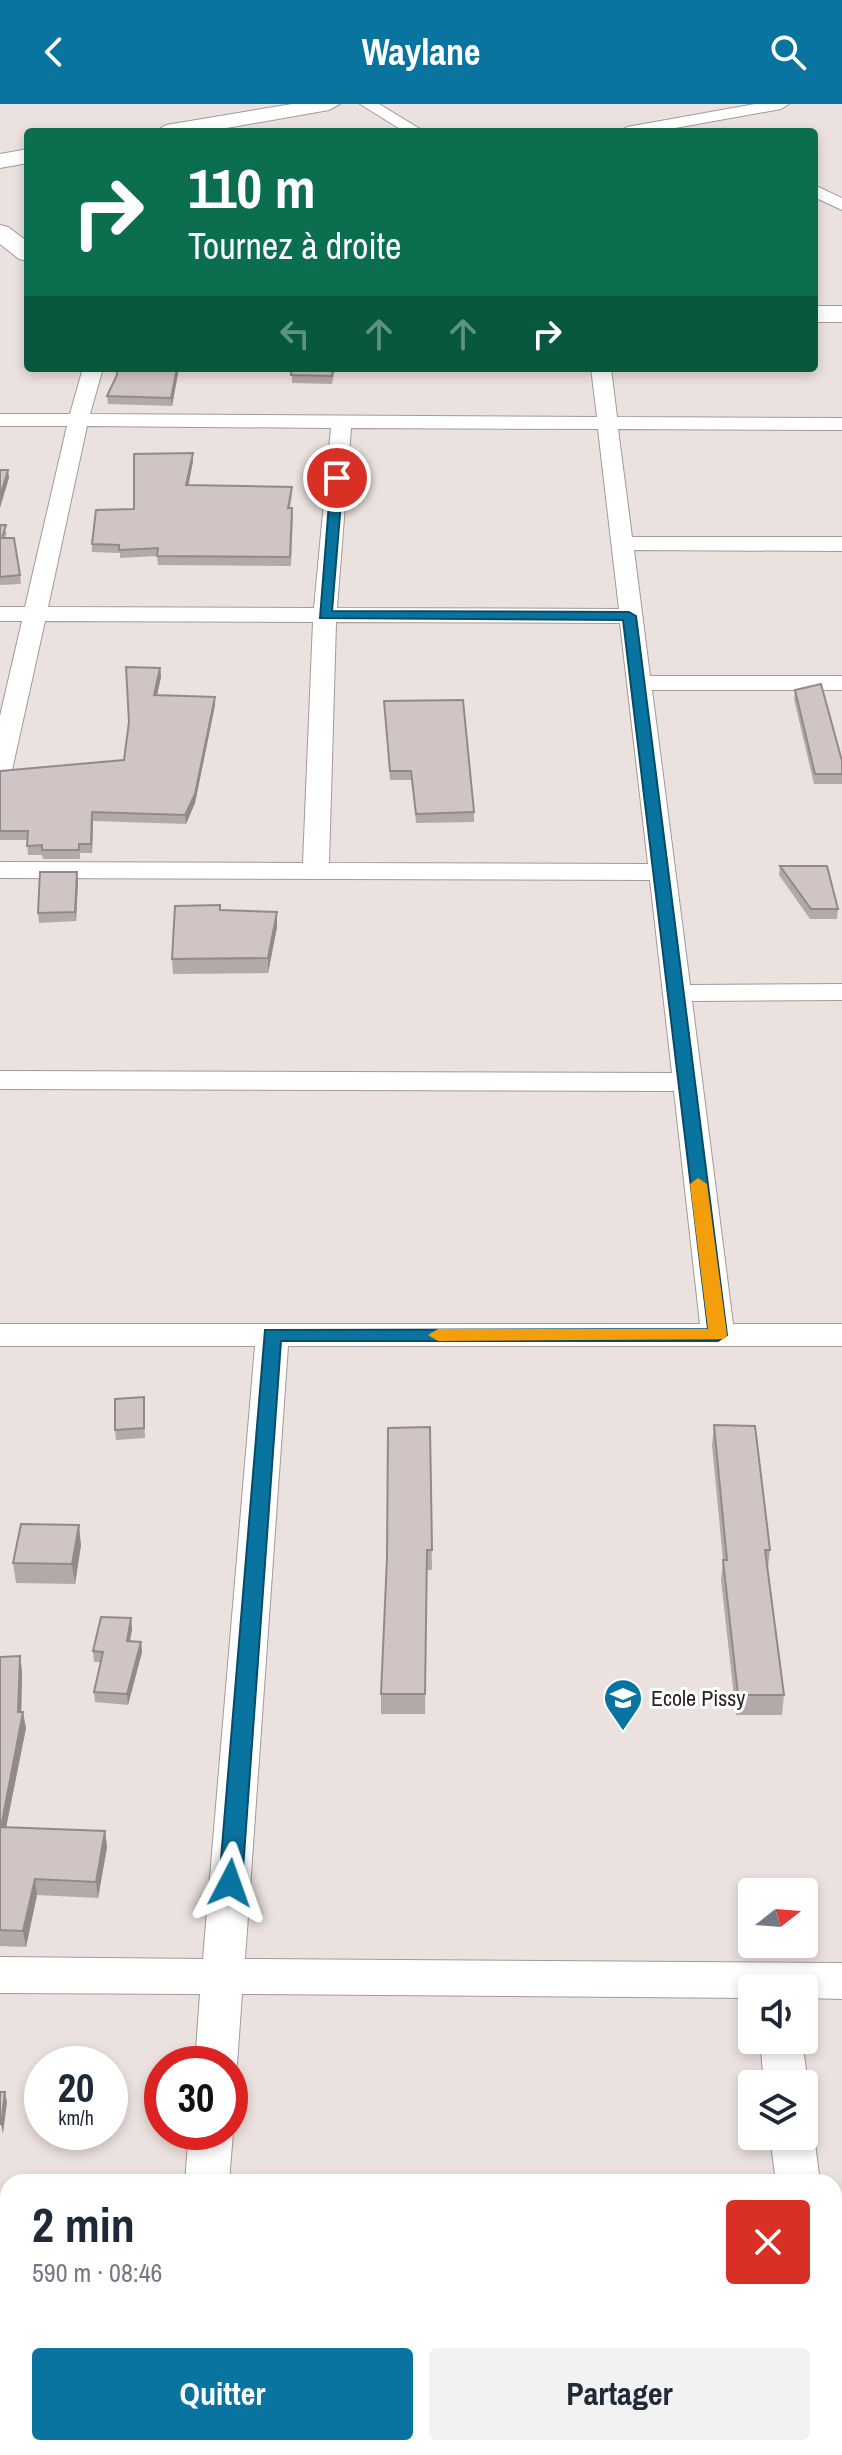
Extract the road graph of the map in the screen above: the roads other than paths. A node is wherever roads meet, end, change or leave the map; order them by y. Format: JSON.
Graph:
{"nodes":[{"id":1,"x":329,"y":104,"type":"edge"},
{"id":2,"x":368,"y":104,"type":"edge"},
{"id":3,"x":781,"y":104,"type":"edge"},
{"id":4,"x":681,"y":122,"type":"junction"},
{"id":5,"x":189,"y":128,"type":"edge"},
{"id":6,"x":410,"y":128,"type":"edge"},
{"id":7,"x":649,"y":128,"type":"edge"},
{"id":8,"x":692,"y":128,"type":"edge"},
{"id":9,"x":24,"y":157,"type":"edge"},
{"id":10,"x":0,"y":161,"type":"edge"},
{"id":11,"x":819,"y":185,"type":"edge"},
{"id":12,"x":842,"y":205,"type":"edge"},
{"id":13,"x":0,"y":232,"type":"edge"},
{"id":14,"x":24,"y":251,"type":"edge"},
{"id":15,"x":818,"y":314,"type":"edge"},
{"id":16,"x":842,"y":314,"type":"edge"},
{"id":17,"x":92,"y":372,"type":"edge"},
{"id":18,"x":601,"y":372,"type":"edge"},
{"id":19,"x":0,"y":420,"type":"edge"},
{"id":20,"x":78,"y":421,"type":"junction"},
{"id":21,"x":341,"y":423,"type":"junction"},
{"id":22,"x":607,"y":423,"type":"junction"},
{"id":23,"x":842,"y":424,"type":"edge"},
{"id":24,"x":621,"y":543,"type":"junction"},
{"id":25,"x":842,"y":544,"type":"edge"},
{"id":26,"x":0,"y":614,"type":"edge"},
{"id":27,"x":37,"y":614,"type":"junction"},
{"id":28,"x":325,"y":615,"type":"junction"},
{"id":29,"x":629,"y":616,"type":"junction"},
{"id":30,"x":638,"y":683,"type":"junction"},
{"id":31,"x":842,"y":683,"type":"edge"},
{"id":32,"x":0,"y":770,"type":"edge"},
{"id":33,"x":0,"y":870,"type":"edge"},
{"id":34,"x":316,"y":871,"type":"junction"},
{"id":35,"x":660,"y":872,"type":"junction"},
{"id":36,"x":842,"y":992,"type":"edge"},
{"id":37,"x":675,"y":993,"type":"junction"},
{"id":38,"x":0,"y":1080,"type":"edge"},
{"id":39,"x":686,"y":1082,"type":"junction"},
{"id":40,"x":0,"y":1335,"type":"edge"},
{"id":41,"x":272,"y":1335,"type":"junction"},
{"id":42,"x":718,"y":1335,"type":"junction"},
{"id":43,"x":842,"y":1335,"type":"edge"},
{"id":44,"x":0,"y":1975,"type":"edge"},
{"id":45,"x":223,"y":1975,"type":"junction"},
{"id":46,"x":842,"y":1981,"type":"edge"},
{"id":47,"x":818,"y":1982,"type":"edge"},
{"id":48,"x":738,"y":1983,"type":"edge"},
{"id":49,"x":217,"y":2046,"type":"edge"},
{"id":50,"x":210,"y":2150,"type":"edge"},
{"id":51,"x":794,"y":2150,"type":"edge"},
{"id":52,"x":208,"y":2174,"type":"edge"},
{"id":53,"x":797,"y":2174,"type":"edge"}],
"edges":[{"from":1,"to":5,"type":"main road"},
{"from":2,"to":6,"type":"street"},
{"from":3,"to":4,"type":"street"},
{"from":4,"to":7,"type":"street"},
{"from":4,"to":8,"type":"street"},
{"from":9,"to":10,"type":"main road"},
{"from":11,"to":12,"type":"street"},
{"from":13,"to":14,"type":"main road"},
{"from":15,"to":16,"type":"main road"},
{"from":17,"to":20,"type":"street"},
{"from":18,"to":22,"type":"street"},
{"from":19,"to":20,"type":"street"},
{"from":20,"to":21,"type":"street"},
{"from":20,"to":27,"type":"street"},
{"from":21,"to":22,"type":"street"},
{"from":21,"to":28,"type":"street"},
{"from":22,"to":23,"type":"street"},
{"from":22,"to":24,"type":"street"},
{"from":24,"to":25,"type":"street"},
{"from":24,"to":29,"type":"street"},
{"from":26,"to":27,"type":"street"},
{"from":27,"to":28,"type":"street"},
{"from":27,"to":32,"type":"street"},
{"from":28,"to":29,"type":"street"},
{"from":28,"to":34,"type":"street"},
{"from":29,"to":30,"type":"street"},
{"from":30,"to":31,"type":"street"},
{"from":30,"to":35,"type":"street"},
{"from":33,"to":34,"type":"street"},
{"from":34,"to":35,"type":"street"},
{"from":35,"to":37,"type":"street"},
{"from":36,"to":37,"type":"street"},
{"from":37,"to":39,"type":"street"},
{"from":38,"to":39,"type":"street"},
{"from":39,"to":42,"type":"street"},
{"from":40,"to":41,"type":"street"},
{"from":41,"to":42,"type":"street"},
{"from":41,"to":45,"type":"street"},
{"from":42,"to":43,"type":"street"},
{"from":44,"to":45,"type":"street"},
{"from":45,"to":48,"type":"street"},
{"from":45,"to":49,"type":"street"},
{"from":46,"to":47,"type":"street"},
{"from":50,"to":52,"type":"street"},
{"from":51,"to":53,"type":"street"}]}
